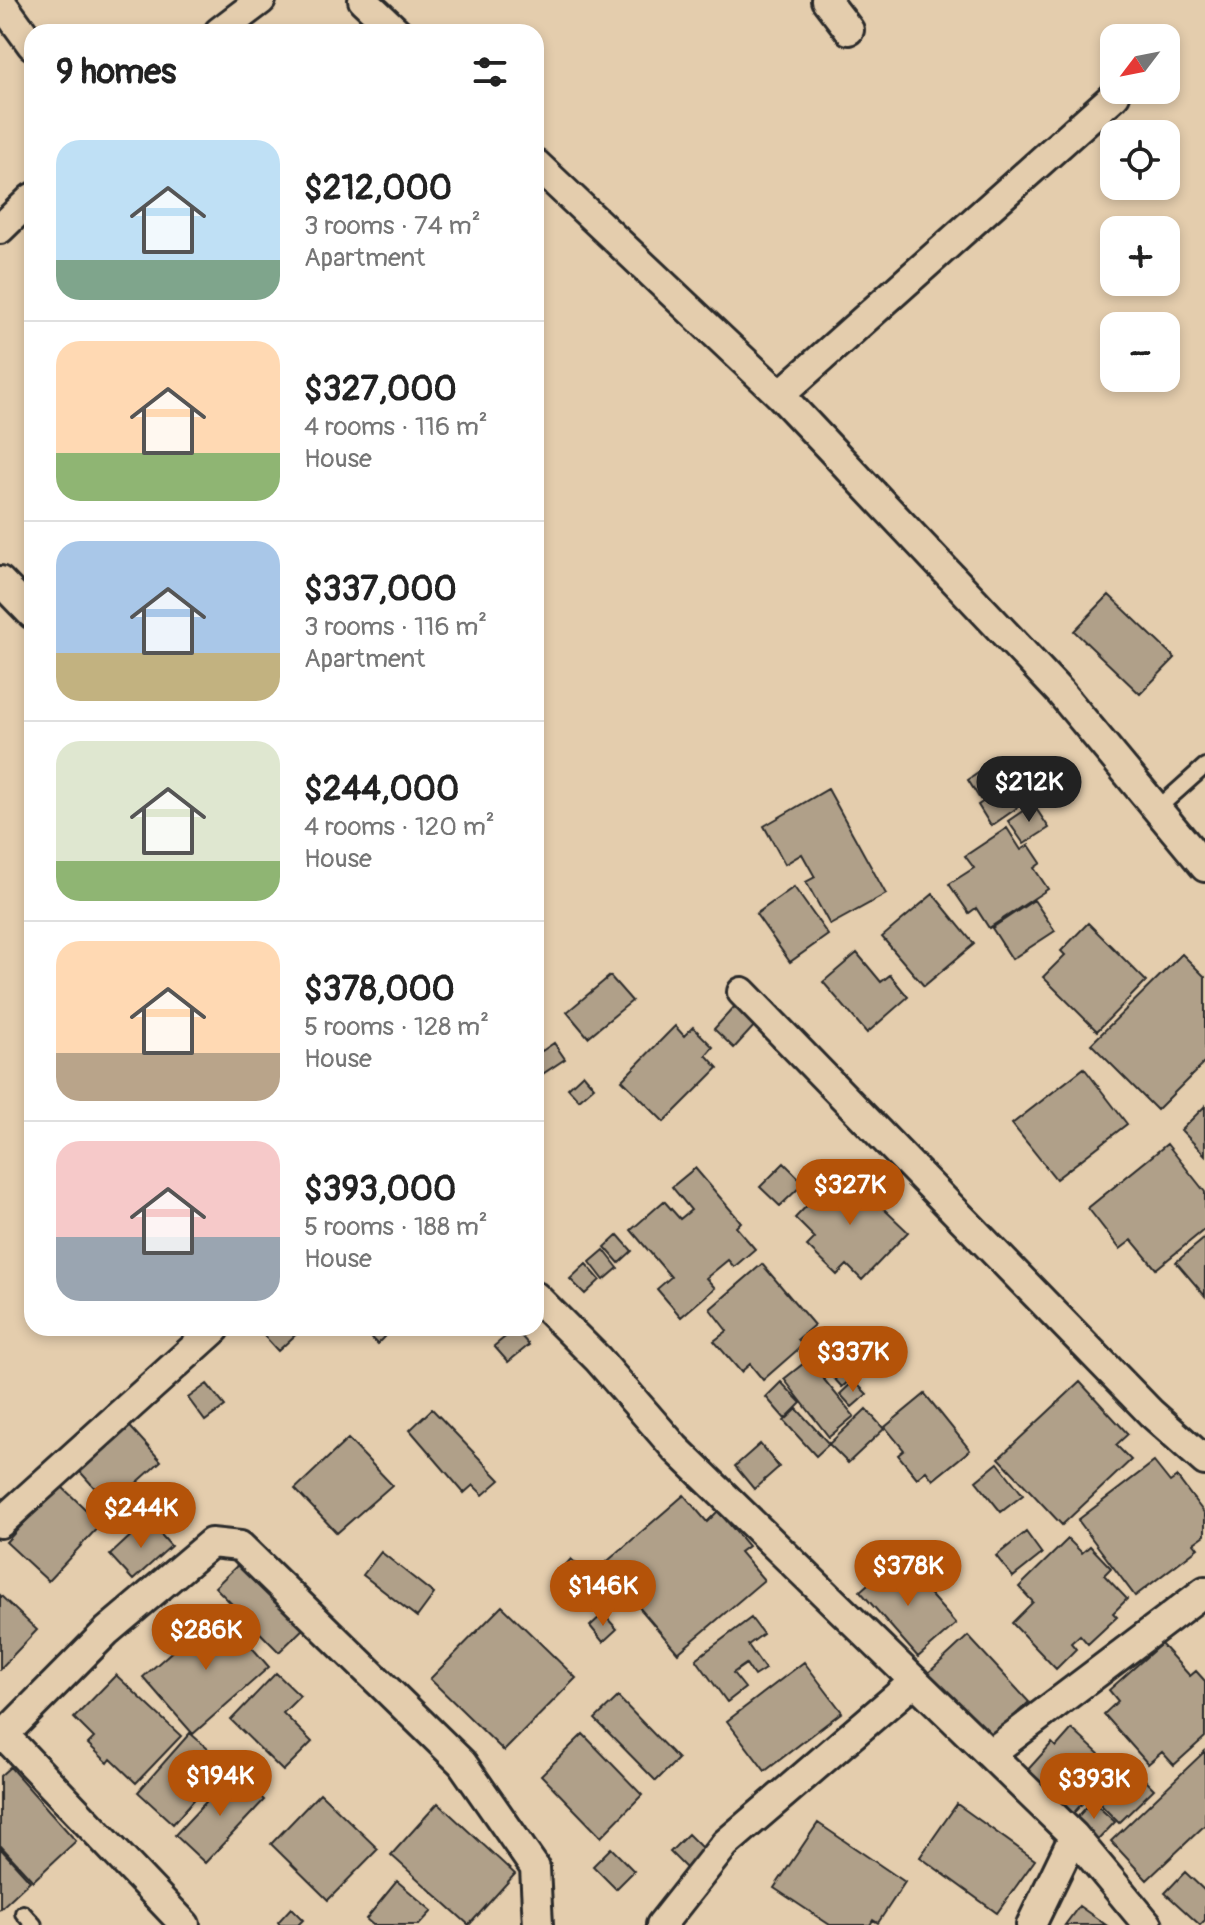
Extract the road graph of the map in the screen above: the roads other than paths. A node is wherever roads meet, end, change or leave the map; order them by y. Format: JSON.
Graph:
{"nodes":[{"id":1,"x":261,"y":0,"type":"edge"},
{"id":2,"x":363,"y":0,"type":"edge"},
{"id":3,"x":826,"y":0,"type":"edge"},
{"id":4,"x":0,"y":1,"type":"edge"},
{"id":5,"x":230,"y":24,"type":"edge"},
{"id":6,"x":388,"y":24,"type":"edge"},
{"id":7,"x":849,"y":30,"type":"dead end"},
{"id":8,"x":24,"y":34,"type":"edge"},
{"id":9,"x":1105,"y":104,"type":"edge"},
{"id":10,"x":544,"y":172,"type":"edge"},
{"id":11,"x":24,"y":206,"type":"edge"},
{"id":12,"x":0,"y":229,"type":"edge"},
{"id":13,"x":780,"y":395,"type":"junction"},
{"id":14,"x":0,"y":581,"type":"edge"},
{"id":15,"x":24,"y":606,"type":"edge"},
{"id":16,"x":1205,"y":766,"type":"edge"},
{"id":17,"x":1157,"y":809,"type":"junction"},
{"id":18,"x":1205,"y":867,"type":"edge"},
{"id":19,"x":742,"y":992,"type":"dead end"},
{"id":20,"x":544,"y":1305,"type":"edge"},
{"id":21,"x":207,"y":1336,"type":"edge"},
{"id":22,"x":1205,"y":1461,"type":"edge"},
{"id":23,"x":0,"y":1523,"type":"edge"},
{"id":24,"x":1205,"y":1591,"type":"edge"},
{"id":25,"x":915,"y":1681,"type":"junction"},
{"id":26,"x":2,"y":1737,"type":"edge"},
{"id":27,"x":991,"y":1753,"type":"junction"},
{"id":28,"x":1074,"y":1836,"type":"junction"},
{"id":29,"x":23,"y":1913,"type":"dead end"},
{"id":30,"x":34,"y":1925,"type":"edge"},
{"id":31,"x":185,"y":1925,"type":"edge"},
{"id":32,"x":538,"y":1925,"type":"edge"},
{"id":33,"x":661,"y":1925,"type":"edge"},
{"id":34,"x":1031,"y":1925,"type":"edge"},
{"id":35,"x":1148,"y":1925,"type":"edge"}],
"edges":[{"from":1,"to":5,"type":"street"},
{"from":2,"to":6,"type":"street"},
{"from":3,"to":7,"type":"street"},
{"from":4,"to":8,"type":"street"},
{"from":9,"to":13,"type":"street"},
{"from":10,"to":13,"type":"street"},
{"from":11,"to":12,"type":"street"},
{"from":13,"to":17,"type":"street"},
{"from":14,"to":15,"type":"street"},
{"from":16,"to":17,"type":"lane"},
{"from":17,"to":18,"type":"street"},
{"from":19,"to":22,"type":"street"},
{"from":20,"to":25,"type":"street"},
{"from":21,"to":23,"type":"street"},
{"from":24,"to":27,"type":"street"},
{"from":25,"to":27,"type":"street"},
{"from":25,"to":33,"type":"street"},
{"from":26,"to":31,"type":"street"},
{"from":26,"to":32,"type":"street"},
{"from":27,"to":28,"type":"street"},
{"from":28,"to":34,"type":"street"},
{"from":28,"to":35,"type":"street"},
{"from":29,"to":30,"type":"lane"}]}
